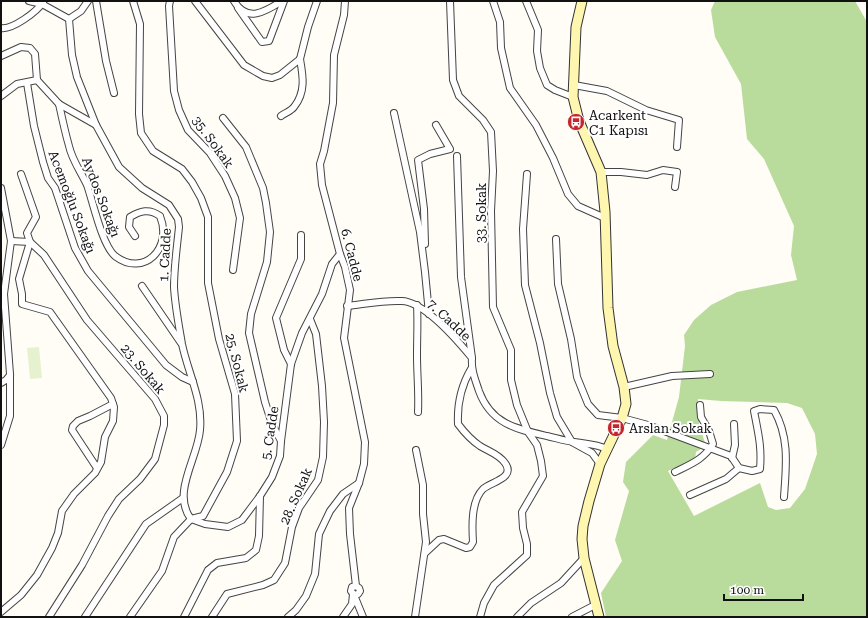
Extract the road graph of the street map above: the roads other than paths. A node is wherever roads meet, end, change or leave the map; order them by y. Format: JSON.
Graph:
{"nodes":[{"id":1,"x":29,"y":1,"type":"edge"},
{"id":2,"x":88,"y":1,"type":"edge"},
{"id":3,"x":96,"y":1,"type":"edge"},
{"id":4,"x":133,"y":1,"type":"edge"},
{"id":5,"x":170,"y":1,"type":"edge"},
{"id":6,"x":194,"y":1,"type":"edge"},
{"id":7,"x":234,"y":1,"type":"edge"},
{"id":8,"x":283,"y":1,"type":"edge"},
{"id":9,"x":317,"y":1,"type":"edge"},
{"id":10,"x":345,"y":1,"type":"edge"},
{"id":11,"x":450,"y":1,"type":"edge"},
{"id":12,"x":493,"y":1,"type":"edge"},
{"id":13,"x":526,"y":1,"type":"edge"},
{"id":14,"x":582,"y":1,"type":"edge"},
{"id":15,"x":43,"y":3,"type":"edge"},
{"id":16,"x":238,"y":8,"type":"junction"},
{"id":17,"x":69,"y":19,"type":"junction"},
{"id":18,"x":1,"y":28,"type":"edge"},
{"id":19,"x":1,"y":56,"type":"edge"},
{"id":20,"x":300,"y":59,"type":"junction"},
{"id":21,"x":37,"y":80,"type":"junction"},
{"id":22,"x":27,"y":83,"type":"junction"},
{"id":23,"x":574,"y":85,"type":"junction"},
{"id":24,"x":114,"y":93,"type":"dead end"},
{"id":25,"x":1,"y":96,"type":"edge"},
{"id":26,"x":573,"y":97,"type":"junction"},
{"id":27,"x":59,"y":104,"type":"junction"},
{"id":28,"x":394,"y":113,"type":"dead end"},
{"id":29,"x":281,"y":116,"type":"dead end"},
{"id":30,"x":223,"y":118,"type":"dead end"},
{"id":31,"x":96,"y":124,"type":"junction"},
{"id":32,"x":436,"y":125,"type":"dead end"},
{"id":33,"x":677,"y":147,"type":"dead end"},
{"id":34,"x":457,"y":156,"type":"dead end"},
{"id":35,"x":601,"y":172,"type":"junction"},
{"id":36,"x":21,"y":174,"type":"dead end"},
{"id":37,"x":527,"y":174,"type":"dead end"},
{"id":38,"x":674,"y":187,"type":"dead end"},
{"id":39,"x":1,"y":188,"type":"edge"},
{"id":40,"x":605,"y":218,"type":"junction"},
{"id":41,"x":301,"y":235,"type":"dead end"},
{"id":42,"x":135,"y":236,"type":"dead end"},
{"id":43,"x":556,"y":239,"type":"dead end"},
{"id":44,"x":11,"y":241,"type":"junction"},
{"id":45,"x":30,"y":242,"type":"junction"},
{"id":46,"x":340,"y":254,"type":"junction"},
{"id":47,"x":233,"y":270,"type":"dead end"},
{"id":48,"x":425,"y":272,"type":"junction"},
{"id":49,"x":142,"y":286,"type":"dead end"},
{"id":50,"x":4,"y":294,"type":"junction"},
{"id":51,"x":1,"y":304,"type":"edge"},
{"id":52,"x":416,"y":305,"type":"junction"},
{"id":53,"x":347,"y":306,"type":"junction"},
{"id":54,"x":429,"y":314,"type":"junction"},
{"id":55,"x":310,"y":319,"type":"junction"},
{"id":56,"x":183,"y":346,"type":"junction"},
{"id":57,"x":472,"y":358,"type":"junction"},
{"id":58,"x":292,"y":364,"type":"junction"},
{"id":59,"x":471,"y":368,"type":"junction"},
{"id":60,"x":10,"y":374,"type":"junction"},
{"id":61,"x":710,"y":374,"type":"dead end"},
{"id":62,"x":193,"y":382,"type":"junction"},
{"id":63,"x":1,"y":383,"type":"edge"},
{"id":64,"x":624,"y":387,"type":"junction"},
{"id":65,"x":113,"y":404,"type":"junction"},
{"id":66,"x":700,"y":404,"type":"dead end"},
{"id":67,"x":418,"y":412,"type":"dead end"},
{"id":68,"x":622,"y":418,"type":"junction"},
{"id":69,"x":734,"y":424,"type":"dead end"},
{"id":70,"x":528,"y":432,"type":"junction"},
{"id":71,"x":281,"y":441,"type":"junction"},
{"id":72,"x":572,"y":442,"type":"junction"},
{"id":73,"x":1,"y":445,"type":"edge"},
{"id":74,"x":710,"y":448,"type":"junction"},
{"id":75,"x":607,"y":449,"type":"junction"},
{"id":76,"x":416,"y":450,"type":"dead end"},
{"id":77,"x":732,"y":458,"type":"junction"},
{"id":78,"x":600,"y":464,"type":"junction"},
{"id":79,"x":97,"y":468,"type":"junction"},
{"id":80,"x":739,"y":468,"type":"junction"},
{"id":81,"x":675,"y":472,"type":"dead end"},
{"id":82,"x":359,"y":483,"type":"junction"},
{"id":83,"x":690,"y":495,"type":"dead end"},
{"id":84,"x":260,"y":496,"type":"junction"},
{"id":85,"x":784,"y":497,"type":"dead end"},
{"id":86,"x":183,"y":498,"type":"junction"},
{"id":87,"x":192,"y":519,"type":"junction"},
{"id":88,"x":425,"y":553,"type":"junction"},
{"id":89,"x":584,"y":558,"type":"junction"},
{"id":90,"x":356,"y":591,"type":"junction"},
{"id":91,"x":597,"y":604,"type":"junction"},
{"id":92,"x":1,"y":612,"type":"edge"},
{"id":93,"x":362,"y":614,"type":"edge"},
{"id":94,"x":49,"y":617,"type":"edge"},
{"id":95,"x":85,"y":617,"type":"edge"},
{"id":96,"x":130,"y":617,"type":"edge"},
{"id":97,"x":184,"y":617,"type":"edge"},
{"id":98,"x":212,"y":617,"type":"edge"},
{"id":99,"x":288,"y":617,"type":"edge"},
{"id":100,"x":343,"y":617,"type":"edge"},
{"id":101,"x":415,"y":617,"type":"edge"},
{"id":102,"x":480,"y":617,"type":"edge"},
{"id":103,"x":517,"y":617,"type":"edge"},
{"id":104,"x":572,"y":617,"type":"edge"},
{"id":105,"x":599,"y":617,"type":"edge"}],
"edges":[{"from":1,"to":15,"type":"street"},
{"from":2,"to":17,"type":"street"},
{"from":3,"to":24,"type":"street"},
{"from":4,"to":87,"type":"street","name":"25. Sokak"},
{"from":5,"to":47,"type":"street","name":"35. Sokak"},
{"from":6,"to":20,"type":"street"},
{"from":7,"to":16,"type":"street"},
{"from":8,"to":16,"type":"street"},
{"from":8,"to":16,"type":"street"},
{"from":9,"to":20,"type":"street"},
{"from":10,"to":46,"type":"street","name":"6. Cadde"},
{"from":11,"to":70,"type":"street","name":"33. Sokak"},
{"from":12,"to":40,"type":"street"},
{"from":13,"to":26,"type":"street"},
{"from":14,"to":23,"type":"main road"},
{"from":15,"to":17,"type":"street"},
{"from":15,"to":18,"type":"street"},
{"from":17,"to":31,"type":"street","name":"1. Cadde"},
{"from":19,"to":21,"type":"street"},
{"from":20,"to":29,"type":"street"},
{"from":21,"to":22,"type":"street"},
{"from":21,"to":27,"type":"street"},
{"from":22,"to":25,"type":"street"},
{"from":22,"to":62,"type":"street","name":"Acemoğlu Sokağı"},
{"from":23,"to":26,"type":"main road"},
{"from":23,"to":33,"type":"street"},
{"from":26,"to":35,"type":"main road"},
{"from":27,"to":31,"type":"street"},
{"from":27,"to":42,"type":"street","name":"Aydos Sokağı"},
{"from":28,"to":48,"type":"street"},
{"from":30,"to":71,"type":"street"},
{"from":31,"to":56,"type":"street","name":"1. Cadde"},
{"from":32,"to":48,"type":"street"},
{"from":34,"to":57,"type":"street"},
{"from":35,"to":38,"type":"street"},
{"from":35,"to":40,"type":"main road"},
{"from":36,"to":45,"type":"street"},
{"from":37,"to":72,"type":"street"},
{"from":39,"to":44,"type":"street"},
{"from":40,"to":64,"type":"main road"},
{"from":41,"to":58,"type":"street"},
{"from":43,"to":68,"type":"street"},
{"from":44,"to":45,"type":"street"},
{"from":44,"to":50,"type":"street"},
{"from":45,"to":65,"type":"street"},
{"from":45,"to":94,"type":"street","name":"23. Sokak"},
{"from":46,"to":53,"type":"street","name":"6. Cadde"},
{"from":46,"to":55,"type":"street","name":"5. Cadde"},
{"from":48,"to":54,"type":"street"},
{"from":49,"to":56,"type":"street"},
{"from":50,"to":51,"type":"street"},
{"from":50,"to":60,"type":"street"},
{"from":52,"to":53,"type":"street","name":"7. Cadde"},
{"from":52,"to":54,"type":"street","name":"7. Cadde"},
{"from":52,"to":67,"type":"street"},
{"from":53,"to":82,"type":"street","name":"6. Cadde"},
{"from":54,"to":57,"type":"street","name":"7. Cadde"},
{"from":55,"to":58,"type":"street","name":"5. Cadde"},
{"from":55,"to":98,"type":"street","name":"28. Sokak"},
{"from":56,"to":62,"type":"street","name":"1. Cadde"},
{"from":57,"to":59,"type":"street","name":"7. Cadde"},
{"from":58,"to":71,"type":"street","name":"5. Cadde"},
{"from":59,"to":70,"type":"street","name":"7. Cadde"},
{"from":59,"to":88,"type":"street"},
{"from":60,"to":63,"type":"street"},
{"from":60,"to":73,"type":"street"},
{"from":61,"to":64,"type":"street"},
{"from":62,"to":86,"type":"street","name":"1. Cadde"},
{"from":64,"to":68,"type":"main road"},
{"from":65,"to":79,"type":"street"},
{"from":65,"to":79,"type":"street"},
{"from":66,"to":74,"type":"street"},
{"from":68,"to":74,"type":"street"},
{"from":68,"to":75,"type":"main road"},
{"from":69,"to":77,"type":"street"},
{"from":70,"to":72,"type":"street","name":"7. Cadde"},
{"from":70,"to":102,"type":"street","name":"33. Sokak"},
{"from":71,"to":84,"type":"street","name":"5. Cadde"},
{"from":72,"to":75,"type":"street","name":"7. Cadde"},
{"from":72,"to":78,"type":"street"},
{"from":74,"to":77,"type":"street"},
{"from":74,"to":81,"type":"street"},
{"from":75,"to":78,"type":"main road"},
{"from":76,"to":88,"type":"street"},
{"from":77,"to":80,"type":"street"},
{"from":78,"to":89,"type":"main road"},
{"from":79,"to":92,"type":"street"},
{"from":80,"to":83,"type":"street"},
{"from":80,"to":85,"type":"street"},
{"from":82,"to":90,"type":"street","name":"6. Cadde"},
{"from":82,"to":99,"type":"street"},
{"from":84,"to":87,"type":"street","name":"5. Cadde"},
{"from":84,"to":97,"type":"street"},
{"from":86,"to":87,"type":"street"},
{"from":86,"to":95,"type":"street"},
{"from":87,"to":96,"type":"street","name":"25. Sokak"},
{"from":88,"to":101,"type":"street"},
{"from":89,"to":91,"type":"main road"},
{"from":89,"to":103,"type":"street"},
{"from":90,"to":93,"type":"street"},
{"from":90,"to":100,"type":"street"},
{"from":91,"to":104,"type":"street"},
{"from":91,"to":105,"type":"main road"}]}
